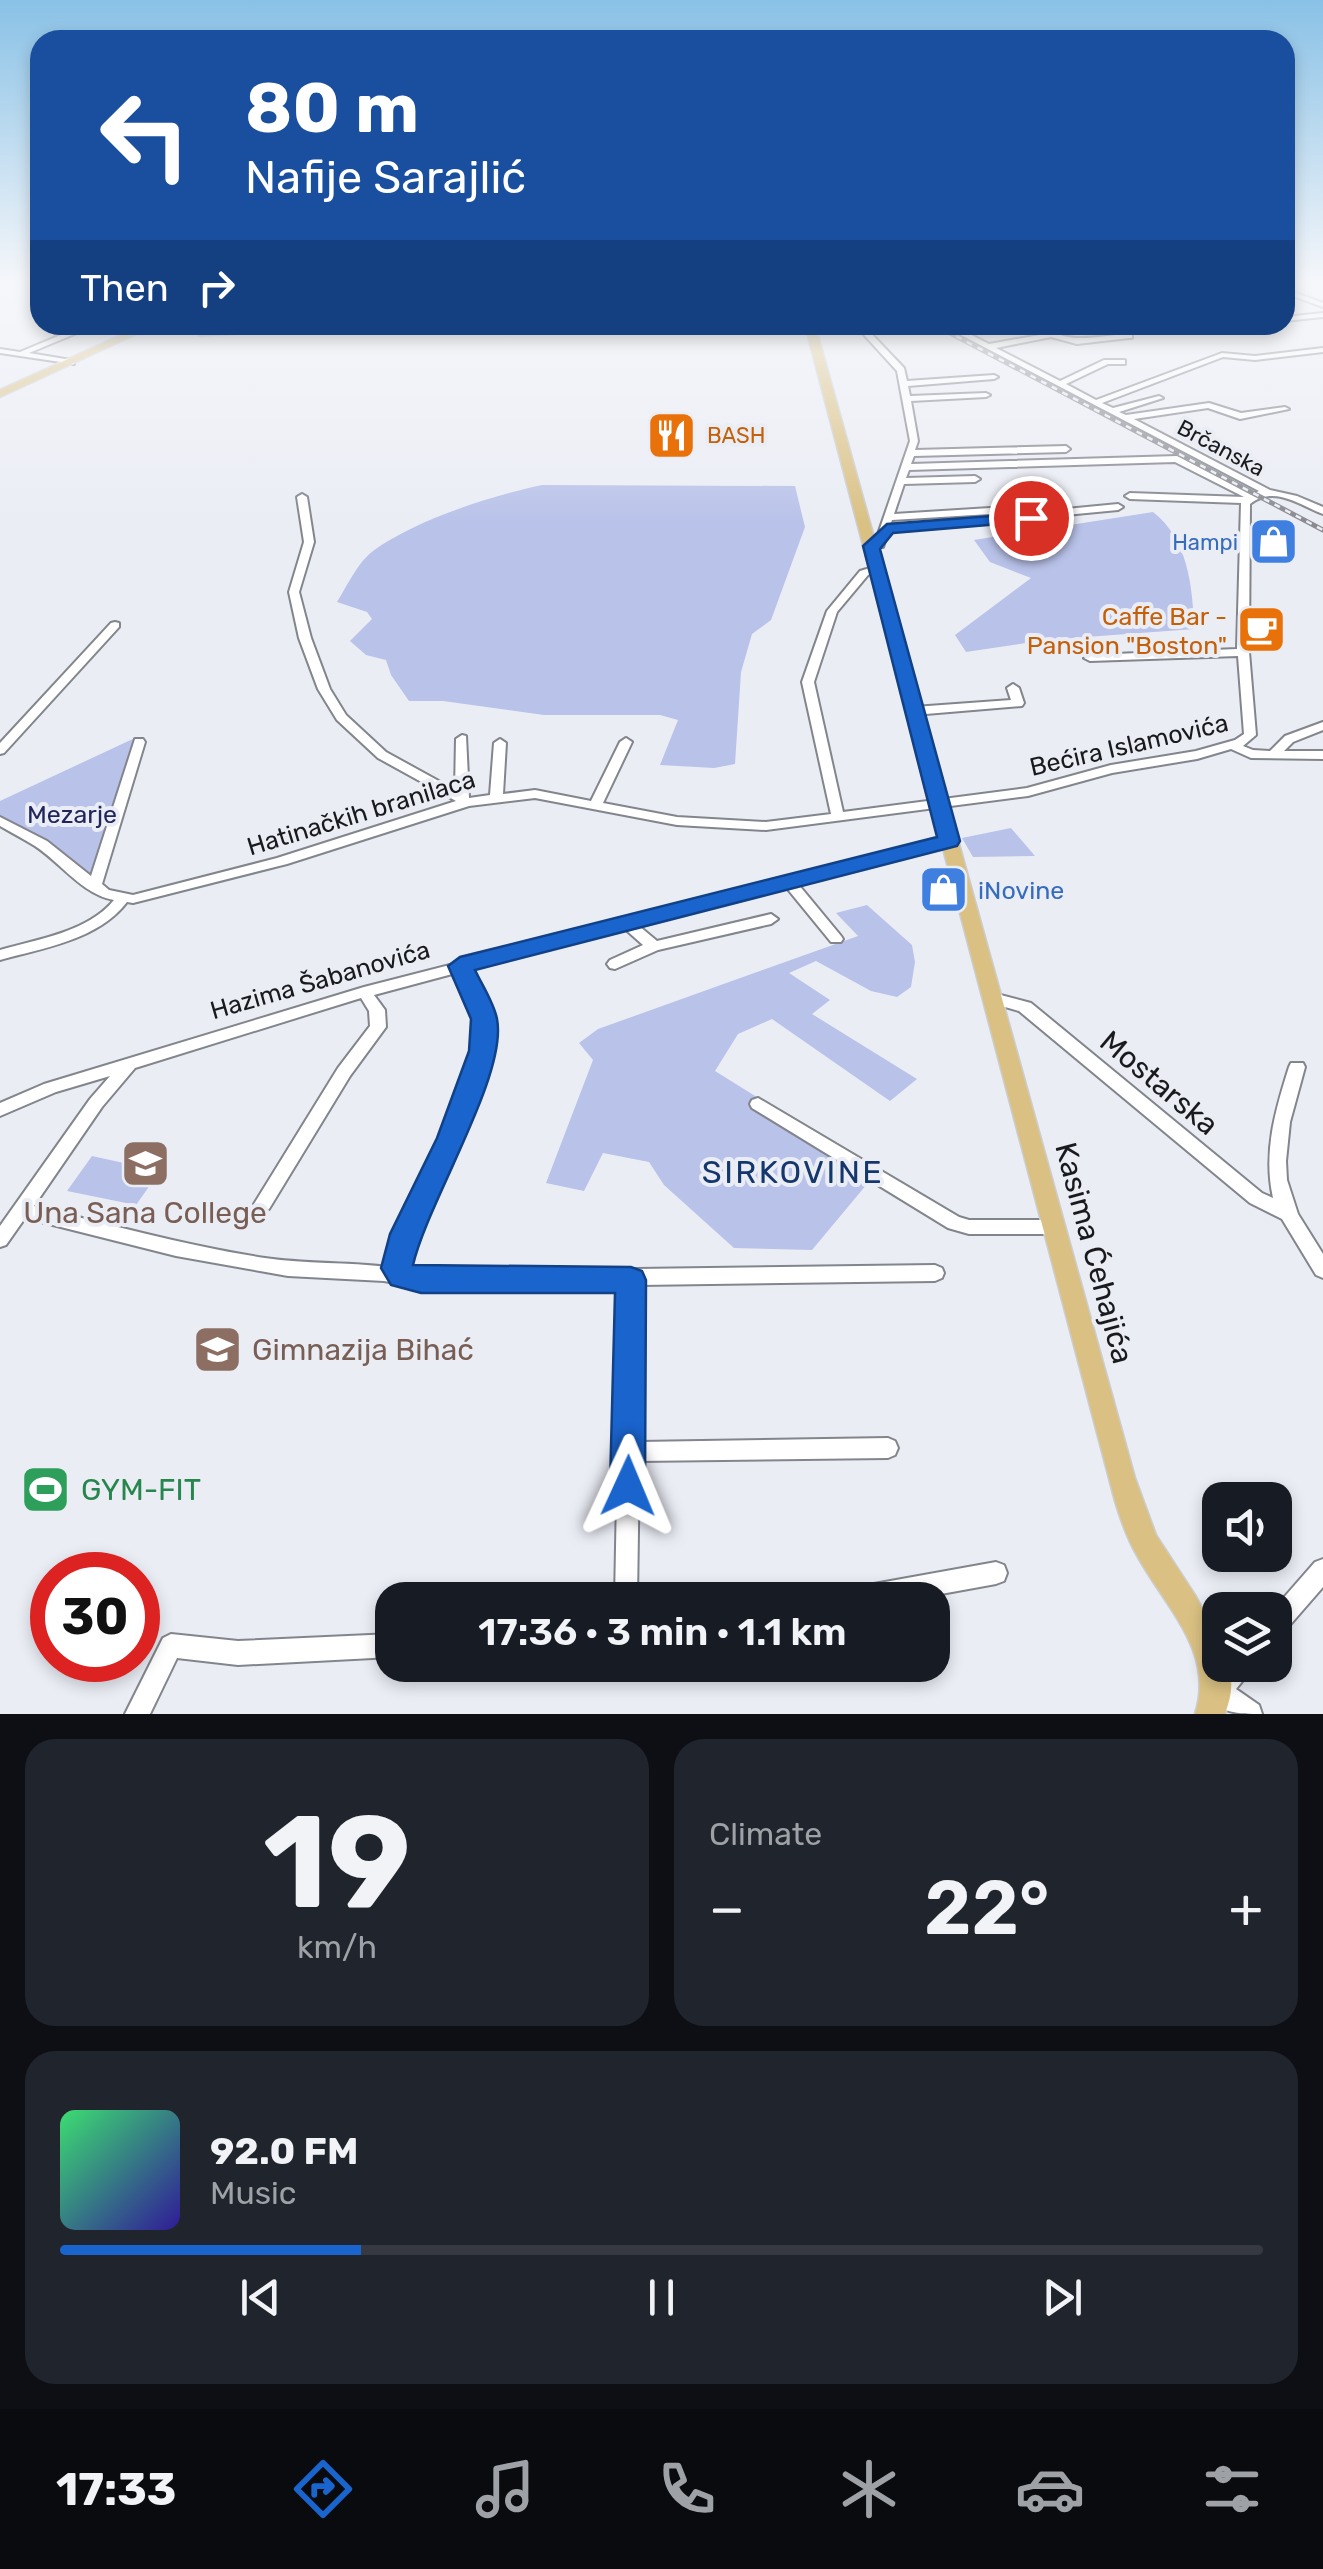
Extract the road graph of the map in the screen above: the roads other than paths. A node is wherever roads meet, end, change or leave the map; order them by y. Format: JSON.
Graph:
{"nodes":[{"id":1,"x":69,"y":363,"type":"edge"},
{"id":2,"x":820,"y":363,"type":"edge"},
{"id":3,"x":894,"y":363,"type":"edge"},
{"id":4,"x":1019,"y":363,"type":"edge"},
{"id":5,"x":1105,"y":363,"type":"edge"},
{"id":6,"x":1201,"y":363,"type":"edge"},
{"id":7,"x":994,"y":377,"type":"dead end"},
{"id":8,"x":905,"y":384,"type":"junction"},
{"id":9,"x":1060,"y":384,"type":"junction"},
{"id":10,"x":0,"y":394,"type":"edge"},
{"id":11,"x":986,"y":395,"type":"dead end"},
{"id":12,"x":1159,"y":398,"type":"dead end"},
{"id":13,"x":907,"y":399,"type":"junction"},
{"id":14,"x":1094,"y":403,"type":"junction"},
{"id":15,"x":1285,"y":409,"type":"dead end"},
{"id":16,"x":1113,"y":412,"type":"junction"},
{"id":17,"x":1125,"y":418,"type":"junction"},
{"id":18,"x":1066,"y":449,"type":"dead end"},
{"id":19,"x":911,"y":453,"type":"junction"},
{"id":20,"x":908,"y":467,"type":"junction"},
{"id":21,"x":975,"y":479,"type":"dead end"},
{"id":22,"x":904,"y":481,"type":"junction"},
{"id":23,"x":1268,"y":492,"type":"junction"},
{"id":24,"x":1130,"y":496,"type":"dead end"},
{"id":25,"x":302,"y":498,"type":"dead end"},
{"id":26,"x":1249,"y":499,"type":"junction"},
{"id":27,"x":1118,"y":507,"type":"dead end"},
{"id":28,"x":1323,"y":511,"type":"edge"},
{"id":29,"x":990,"y":512,"type":"dead end"},
{"id":30,"x":889,"y":523,"type":"junction"},
{"id":31,"x":871,"y":546,"type":"junction"},
{"id":32,"x":877,"y":569,"type":"junction"},
{"id":33,"x":115,"y":625,"type":"dead end"},
{"id":34,"x":1243,"y":652,"type":"junction"},
{"id":35,"x":1090,"y":658,"type":"dead end"},
{"id":36,"x":1014,"y":688,"type":"dead end"},
{"id":37,"x":914,"y":711,"type":"junction"},
{"id":38,"x":1323,"y":726,"type":"edge"},
{"id":39,"x":462,"y":739,"type":"dead end"},
{"id":40,"x":139,"y":742,"type":"dead end"},
{"id":41,"x":626,"y":742,"type":"dead end"},
{"id":42,"x":500,"y":743,"type":"dead end"},
{"id":43,"x":1232,"y":745,"type":"junction"},
{"id":44,"x":0,"y":750,"type":"edge"},
{"id":45,"x":1273,"y":755,"type":"junction"},
{"id":46,"x":1323,"y":755,"type":"edge"},
{"id":47,"x":496,"y":796,"type":"junction"},
{"id":48,"x":464,"y":800,"type":"junction"},
{"id":49,"x":596,"y":805,"type":"junction"},
{"id":50,"x":838,"y":817,"type":"junction"},
{"id":51,"x":0,"y":821,"type":"edge"},
{"id":52,"x":944,"y":822,"type":"junction"},
{"id":53,"x":790,"y":882,"type":"junction"},
{"id":54,"x":94,"y":887,"type":"junction"},
{"id":55,"x":122,"y":899,"type":"junction"},
{"id":56,"x":770,"y":919,"type":"dead end"},
{"id":57,"x":626,"y":923,"type":"junction"},
{"id":58,"x":836,"y":939,"type":"dead end"},
{"id":59,"x":654,"y":946,"type":"junction"},
{"id":60,"x":0,"y":955,"type":"edge"},
{"id":61,"x":615,"y":964,"type":"dead end"},
{"id":62,"x":460,"y":966,"type":"junction"},
{"id":63,"x":364,"y":992,"type":"junction"},
{"id":64,"x":993,"y":998,"type":"junction"},
{"id":65,"x":132,"y":1062,"type":"junction"},
{"id":66,"x":1297,"y":1067,"type":"dead end"},
{"id":67,"x":758,"y":1104,"type":"dead end"},
{"id":68,"x":0,"y":1110,"type":"edge"},
{"id":69,"x":263,"y":1204,"type":"dead end"},
{"id":70,"x":22,"y":1210,"type":"junction"},
{"id":71,"x":1288,"y":1214,"type":"junction"},
{"id":72,"x":1054,"y":1227,"type":"junction"},
{"id":73,"x":0,"y":1240,"type":"edge"},
{"id":74,"x":1323,"y":1270,"type":"edge"},
{"id":75,"x":935,"y":1273,"type":"dead end"},
{"id":76,"x":402,"y":1276,"type":"junction"},
{"id":77,"x":631,"y":1280,"type":"junction"},
{"id":78,"x":888,"y":1448,"type":"dead end"},
{"id":79,"x":628,"y":1452,"type":"junction"},
{"id":80,"x":1323,"y":1570,"type":"edge"},
{"id":81,"x":996,"y":1573,"type":"dead end"},
{"id":82,"x":626,"y":1582,"type":"edge"},
{"id":83,"x":946,"y":1582,"type":"edge"},
{"id":84,"x":1292,"y":1606,"type":"edge"},
{"id":85,"x":375,"y":1647,"type":"edge"},
{"id":86,"x":1214,"y":1702,"type":"edge"},
{"id":87,"x":137,"y":1714,"type":"edge"},
{"id":88,"x":1250,"y":1714,"type":"edge"}],
"edges":[{"from":1,"to":10,"type":"main road"},
{"from":2,"to":31,"type":"main road","name":"Kasima Ćehajića"},
{"from":3,"to":8,"type":"street"},
{"from":4,"to":9,"type":"street","name":"Brčanska"},
{"from":5,"to":9,"type":"street"},
{"from":6,"to":14,"type":"street"},
{"from":7,"to":8,"type":"street"},
{"from":8,"to":13,"type":"street"},
{"from":9,"to":14,"type":"street","name":"Brčanska"},
{"from":11,"to":13,"type":"street"},
{"from":12,"to":16,"type":"street"},
{"from":13,"to":19,"type":"street"},
{"from":14,"to":16,"type":"street","name":"Brčanska"},
{"from":15,"to":17,"type":"street"},
{"from":16,"to":17,"type":"street","name":"Brčanska"},
{"from":17,"to":23,"type":"street","name":"Brčanska"},
{"from":18,"to":19,"type":"street"},
{"from":19,"to":20,"type":"street"},
{"from":20,"to":22,"type":"street"},
{"from":20,"to":26,"type":"street"},
{"from":21,"to":22,"type":"street"},
{"from":22,"to":30,"type":"street"},
{"from":23,"to":26,"type":"street"},
{"from":23,"to":28,"type":"street","name":"Brčanska"},
{"from":24,"to":26,"type":"street"},
{"from":25,"to":48,"type":"street"},
{"from":26,"to":34,"type":"street","name":"Bećira Islamovića"},
{"from":27,"to":30,"type":"street"},
{"from":29,"to":30,"type":"street"},
{"from":30,"to":31,"type":"street"},
{"from":31,"to":32,"type":"main road","name":"Kasima Ćehajića"},
{"from":32,"to":37,"type":"main road","name":"Kasima Ćehajića"},
{"from":32,"to":50,"type":"street"},
{"from":33,"to":44,"type":"street"},
{"from":34,"to":35,"type":"street"},
{"from":34,"to":43,"type":"street","name":"Bećira Islamovića"},
{"from":36,"to":37,"type":"street"},
{"from":37,"to":52,"type":"main road","name":"Kasima Ćehajića"},
{"from":38,"to":45,"type":"street"},
{"from":39,"to":48,"type":"street"},
{"from":40,"to":54,"type":"street"},
{"from":41,"to":49,"type":"street"},
{"from":42,"to":47,"type":"street"},
{"from":43,"to":45,"type":"street"},
{"from":43,"to":52,"type":"street","name":"Bećira Islamovića"},
{"from":45,"to":46,"type":"street"},
{"from":47,"to":48,"type":"street","name":"Hatinačkih branilaca"},
{"from":47,"to":49,"type":"street","name":"Hatinačkih branilaca"},
{"from":48,"to":55,"type":"street","name":"Hatinačkih branilaca"},
{"from":49,"to":50,"type":"street","name":"Hatinačkih branilaca"},
{"from":50,"to":52,"type":"street","name":"Hatinačkih branilaca"},
{"from":51,"to":54,"type":"street"},
{"from":52,"to":53,"type":"street","name":"Hazima Šabanovića"},
{"from":52,"to":64,"type":"main road","name":"Kasima Ćehajića"},
{"from":53,"to":57,"type":"street","name":"Hazima Šabanovića"},
{"from":53,"to":58,"type":"street"},
{"from":54,"to":55,"type":"street"},
{"from":55,"to":60,"type":"street"},
{"from":56,"to":59,"type":"street"},
{"from":57,"to":59,"type":"street"},
{"from":57,"to":62,"type":"street","name":"Hazima Šabanovića"},
{"from":59,"to":61,"type":"street"},
{"from":62,"to":63,"type":"street","name":"Hazima Šabanovića"},
{"from":62,"to":76,"type":"street"},
{"from":63,"to":65,"type":"street","name":"Hazima Šabanovića"},
{"from":63,"to":69,"type":"street"},
{"from":64,"to":71,"type":"street","name":"Mostarska"},
{"from":64,"to":72,"type":"main road","name":"Kasima Ćehajića"},
{"from":65,"to":68,"type":"street","name":"Hazima Šabanovića"},
{"from":65,"to":70,"type":"street"},
{"from":66,"to":71,"type":"street"},
{"from":67,"to":72,"type":"street"},
{"from":70,"to":73,"type":"street"},
{"from":70,"to":76,"type":"street"},
{"from":71,"to":74,"type":"street"},
{"from":72,"to":86,"type":"main road","name":"Kasima Ćehajića"},
{"from":75,"to":77,"type":"street"},
{"from":76,"to":77,"type":"street"},
{"from":77,"to":79,"type":"street"},
{"from":78,"to":79,"type":"street"},
{"from":79,"to":82,"type":"street"},
{"from":80,"to":84,"type":"street"},
{"from":81,"to":83,"type":"street"},
{"from":85,"to":87,"type":"street"},
{"from":86,"to":88,"type":"street"}]}
